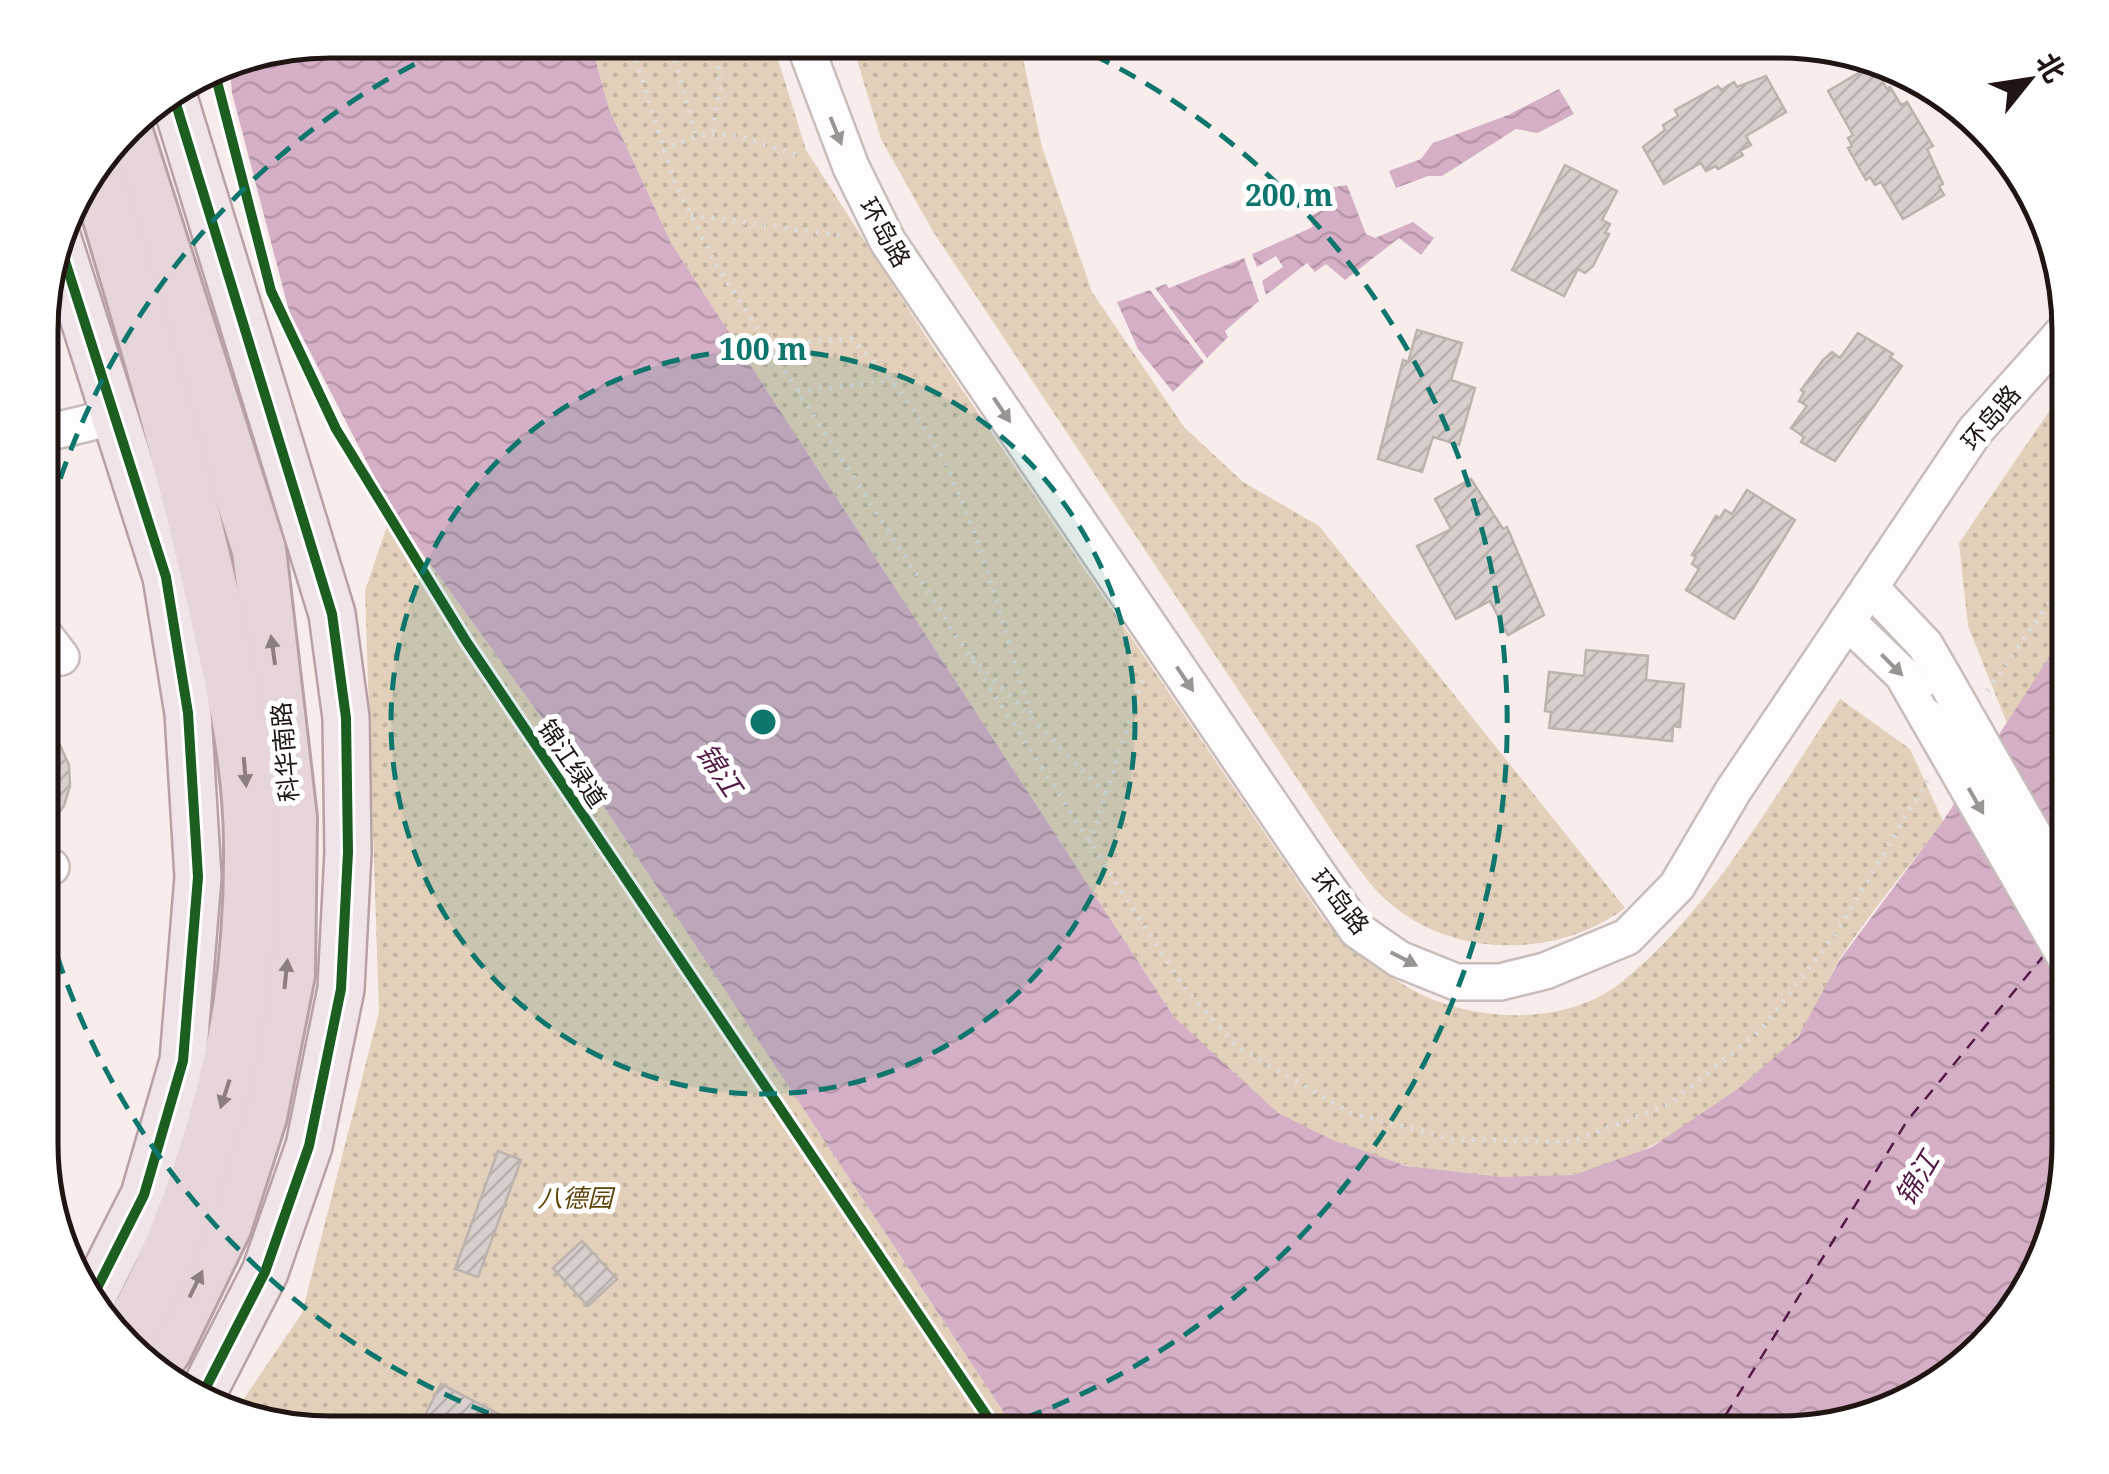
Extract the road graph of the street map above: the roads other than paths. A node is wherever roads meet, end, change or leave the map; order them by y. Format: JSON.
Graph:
{"nodes":[{"id":1,"x":809,"y":58,"type":"edge"},
{"id":2,"x":176,"y":105,"type":"edge"},
{"id":3,"x":159,"y":118,"type":"edge"},
{"id":4,"x":129,"y":146,"type":"edge"},
{"id":5,"x":100,"y":184,"type":"edge"},
{"id":6,"x":78,"y":228,"type":"edge"},
{"id":7,"x":66,"y":265,"type":"edge"},
{"id":8,"x":2051,"y":345,"type":"edge"},
{"id":9,"x":113,"y":416,"type":"junction"},
{"id":10,"x":58,"y":430,"type":"edge"},
{"id":11,"x":258,"y":550,"type":"junction"},
{"id":12,"x":206,"y":568,"type":"junction"},
{"id":13,"x":1870,"y":587,"type":"junction"},
{"id":14,"x":1847,"y":621,"type":"junction"},
{"id":15,"x":2051,"y":866,"type":"edge"},
{"id":16,"x":2051,"y":932,"type":"edge"},
{"id":17,"x":98,"y":1287,"type":"edge"},
{"id":18,"x":130,"y":1329,"type":"edge"},
{"id":19,"x":159,"y":1356,"type":"edge"},
{"id":20,"x":206,"y":1387,"type":"edge"}],
"edges":[{"from":1,"to":14,"type":"street","name":"环岛路","one_way":true},
{"from":2,"to":20,"type":"main road"},
{"from":3,"to":11,"type":"main road"},
{"from":4,"to":11,"type":"highway","name":"科华南路"},
{"from":5,"to":12,"type":"highway","name":"科华南路"},
{"from":6,"to":12,"type":"main road"},
{"from":7,"to":9,"type":"main road"},
{"from":8,"to":13,"type":"street","name":"环岛路"},
{"from":9,"to":10,"type":"street"},
{"from":9,"to":17,"type":"main road"},
{"from":19,"to":11,"type":"highway","name":"科华南路","one_way":true},
{"from":12,"to":18,"type":"highway","name":"科华南路","one_way":true},
{"from":13,"to":14,"type":"street","name":"环岛路"},
{"from":13,"to":15,"type":"street","bridge":true},
{"from":14,"to":16,"type":"street","one_way":true,"bridge":true}]}
